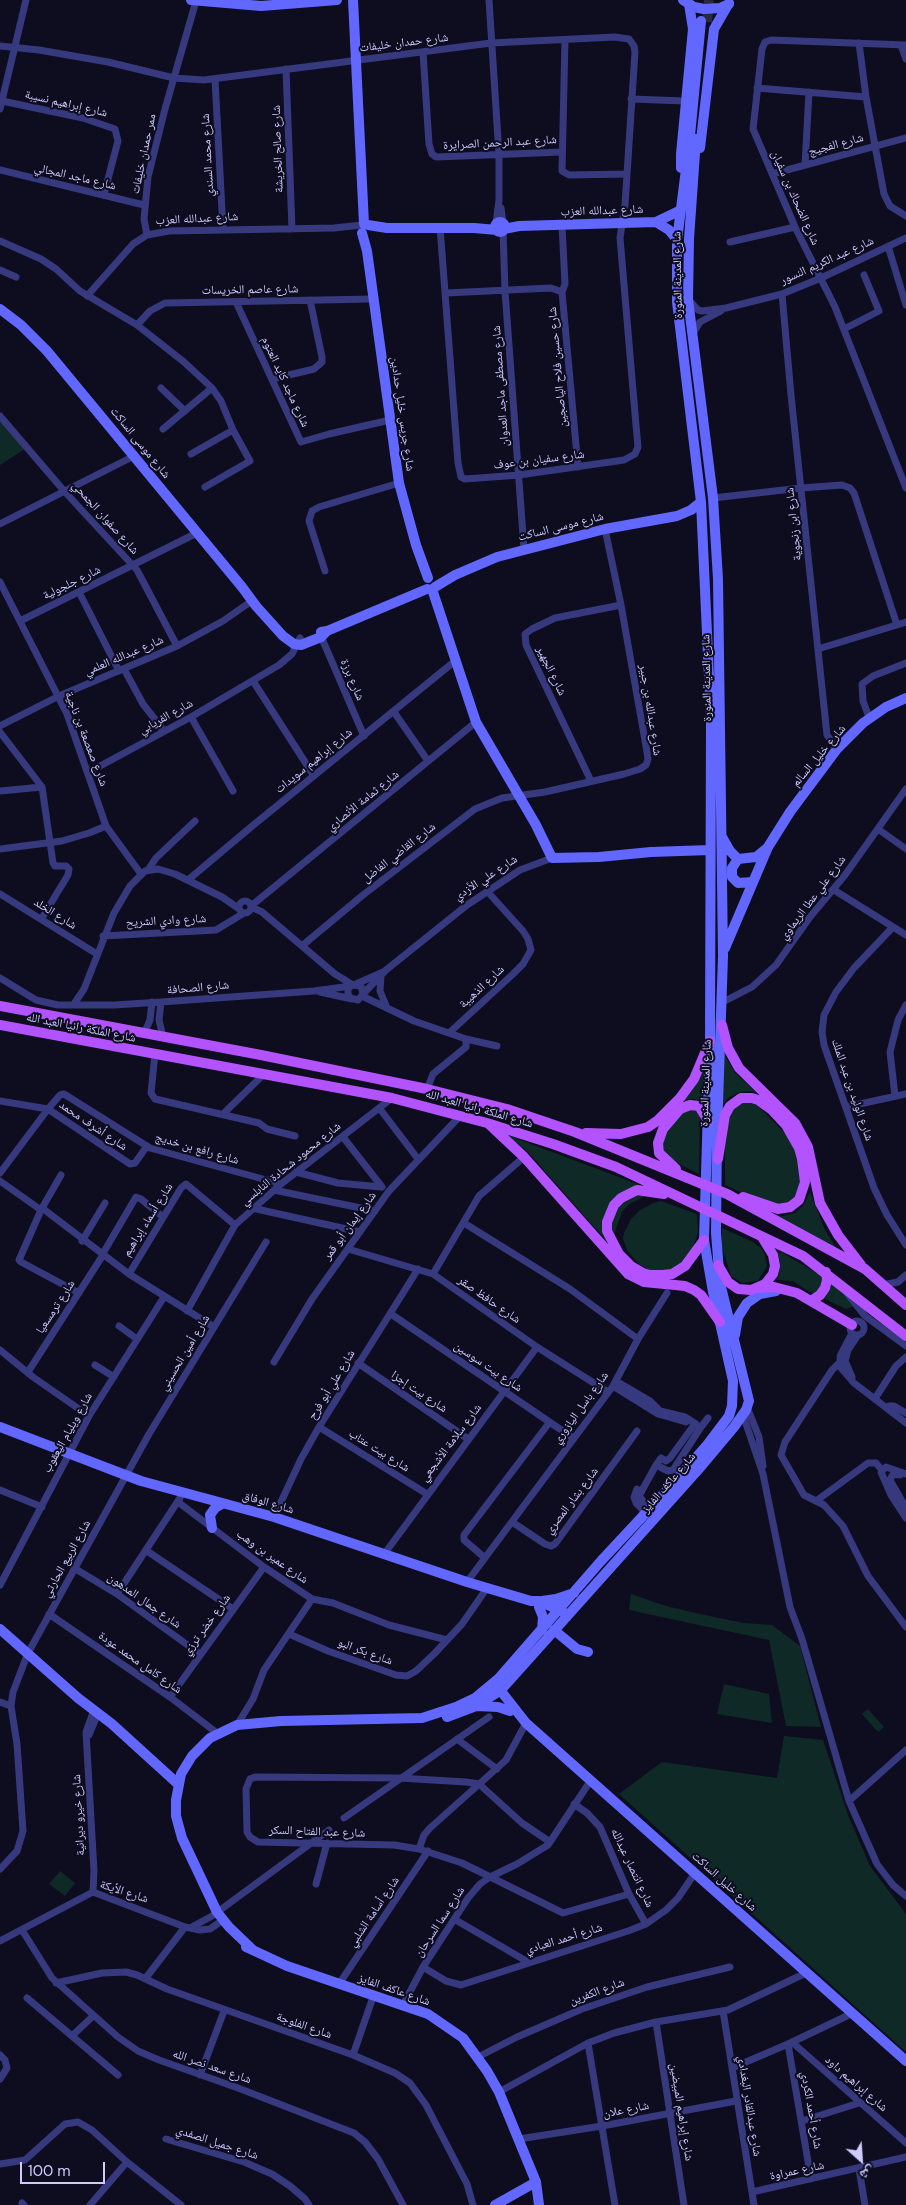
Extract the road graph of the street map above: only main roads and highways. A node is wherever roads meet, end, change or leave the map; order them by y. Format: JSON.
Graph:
{"nodes":[{"id":1,"x":191,"y":0,"type":"edge"},
{"id":2,"x":337,"y":0,"type":"edge"},
{"id":3,"x":353,"y":0,"type":"edge"},
{"id":4,"x":196,"y":1,"type":"edge"},
{"id":5,"x":686,"y":2,"type":"edge"},
{"id":6,"x":732,"y":2,"type":"edge"},
{"id":7,"x":707,"y":24,"type":"junction"},
{"id":8,"x":693,"y":29,"type":"junction"},
{"id":9,"x":688,"y":191,"type":"junction"},
{"id":10,"x":680,"y":210,"type":"junction"},
{"id":11,"x":656,"y":222,"type":"junction"},
{"id":12,"x":365,"y":229,"type":"junction"},
{"id":13,"x":677,"y":240,"type":"junction"},
{"id":14,"x":0,"y":309,"type":"edge"},
{"id":15,"x":702,"y":502,"type":"junction"},
{"id":16,"x":678,"y":516,"type":"junction"},
{"id":17,"x":703,"y":532,"type":"junction"},
{"id":18,"x":430,"y":584,"type":"junction"},
{"id":19,"x":906,"y":698,"type":"edge"},
{"id":20,"x":721,"y":836,"type":"junction"},
{"id":21,"x":768,"y":847,"type":"junction"},
{"id":22,"x":710,"y":850,"type":"junction"},
{"id":23,"x":552,"y":858,"type":"joint"},
{"id":24,"x":738,"y":859,"type":"junction"},
{"id":25,"x":753,"y":882,"type":"junction"},
{"id":26,"x":722,"y":956,"type":"junction"},
{"id":27,"x":0,"y":1006,"type":"edge"},
{"id":28,"x":722,"y":1025,"type":"junction"},
{"id":29,"x":0,"y":1026,"type":"edge"},
{"id":30,"x":710,"y":1041,"type":"junction"},
{"id":31,"x":708,"y":1121,"type":"junction"},
{"id":32,"x":487,"y":1123,"type":"junction"},
{"id":33,"x":575,"y":1132,"type":"junction"},
{"id":34,"x":714,"y":1165,"type":"junction"},
{"id":35,"x":685,"y":1176,"type":"junction"},
{"id":36,"x":727,"y":1194,"type":"junction"},
{"id":37,"x":680,"y":1196,"type":"junction"},
{"id":38,"x":705,"y":1236,"type":"junction"},
{"id":39,"x":762,"y":1236,"type":"junction"},
{"id":40,"x":718,"y":1265,"type":"junction"},
{"id":41,"x":865,"y":1269,"type":"junction"},
{"id":42,"x":826,"y":1272,"type":"junction"},
{"id":43,"x":756,"y":1288,"type":"junction"},
{"id":44,"x":811,"y":1301,"type":"junction"},
{"id":45,"x":906,"y":1305,"type":"edge"},
{"id":46,"x":720,"y":1322,"type":"junction"},
{"id":47,"x":906,"y":1336,"type":"edge"},
{"id":48,"x":736,"y":1349,"type":"junction"},
{"id":49,"x":728,"y":1357,"type":"junction"},
{"id":50,"x":745,"y":1412,"type":"junction"},
{"id":51,"x":0,"y":1426,"type":"edge"},
{"id":52,"x":222,"y":1504,"type":"junction"},
{"id":53,"x":212,"y":1528,"type":"road end"},
{"id":54,"x":575,"y":1593,"type":"junction"},
{"id":55,"x":537,"y":1603,"type":"junction"},
{"id":56,"x":562,"y":1615,"type":"junction"},
{"id":57,"x":0,"y":1629,"type":"edge"},
{"id":58,"x":542,"y":1630,"type":"junction"},
{"id":59,"x":554,"y":1630,"type":"junction"},
{"id":60,"x":588,"y":1652,"type":"dead end"},
{"id":61,"x":495,"y":1689,"type":"junction"},
{"id":62,"x":476,"y":1706,"type":"junction"},
{"id":63,"x":510,"y":1711,"type":"junction"},
{"id":64,"x":422,"y":1718,"type":"junction"},
{"id":65,"x":526,"y":1722,"type":"junction"},
{"id":66,"x":178,"y":1784,"type":"junction"},
{"id":67,"x":906,"y":2061,"type":"edge"},
{"id":68,"x":536,"y":2182,"type":"junction"},
{"id":69,"x":495,"y":2205,"type":"edge"},
{"id":70,"x":539,"y":2205,"type":"edge"}],
"edges":[{"from":1,"to":4,"type":"main road"},
{"from":2,"to":4,"type":"main road"},
{"from":3,"to":12,"type":"main road","name":"شارع جريس خليل حدادين"},
{"from":5,"to":6,"type":"main road"},
{"from":5,"to":8,"type":"main road","name":"شارع المدينة المنورة"},
{"from":6,"to":7,"type":"main road","name":"شارع المدينة المنورة"},
{"from":7,"to":8,"type":"main road"},
{"from":7,"to":9,"type":"main road","name":"شارع المدينة المنورة"},
{"from":7,"to":9,"type":"main road","name":"شارع المدينة المنورة"},
{"from":8,"to":9,"type":"main road","name":"شارع المدينة المنورة"},
{"from":9,"to":10,"type":"main road","name":"شارع المدينة المنورة"},
{"from":9,"to":20,"type":"main road","name":"شارع المدينة المنورة"},
{"from":10,"to":11,"type":"main road","name":"شارع عبدالله العزب"},
{"from":10,"to":13,"type":"main road","name":"شارع المدينة المنورة"},
{"from":11,"to":12,"type":"main road","name":"شارع عبدالله العزب"},
{"from":11,"to":13,"type":"main road","name":"شارع عبدالله العزب"},
{"from":12,"to":18,"type":"main road","name":"شارع جريس خليل حدادين"},
{"from":13,"to":15,"type":"main road","name":"شارع المدينة المنورة"},
{"from":14,"to":18,"type":"main road","name":"شارع موسى الساكت"},
{"from":15,"to":16,"type":"main road","name":"شارع موسى الساكت"},
{"from":15,"to":17,"type":"main road","name":"شارع المدينة المنورة"},
{"from":16,"to":17,"type":"main road"},
{"from":16,"to":18,"type":"main road","name":"شارع موسى الساكت"},
{"from":17,"to":22,"type":"main road","name":"شارع المدينة المنورة"},
{"from":18,"to":23,"type":"main road","name":"شارع جريس خليل حدادين"},
{"from":19,"to":21,"type":"main road","name":"شارع خليل السالم"},
{"from":20,"to":24,"type":"main road"},
{"from":20,"to":26,"type":"main road","name":"شارع المدينة المنورة"},
{"from":21,"to":24,"type":"main road"},
{"from":21,"to":25,"type":"main road","name":"شارع خليل السالم"},
{"from":22,"to":23,"type":"main road","name":"شارع علي الأزدي"},
{"from":22,"to":30,"type":"main road","name":"شارع المدينة المنورة"},
{"from":24,"to":25,"type":"main road"},
{"from":25,"to":26,"type":"main road","name":"شارع خليل السالم"},
{"from":26,"to":28,"type":"main road","name":"شارع المدينة المنورة"},
{"from":27,"to":33,"type":"main road","name":"شارع الملكة رانيا العبد الله"},
{"from":28,"to":34,"type":"main road","name":"شارع المدينة المنورة"},
{"from":28,"to":41,"type":"main road"},
{"from":29,"to":32,"type":"main road","name":"شارع الملكة رانيا العبد الله"},
{"from":30,"to":31,"type":"main road","name":"شارع المدينة المنورة"},
{"from":30,"to":33,"type":"main road"},
{"from":31,"to":34,"type":"main road","name":"شارع المدينة المنورة"},
{"from":31,"to":35,"type":"main road"},
{"from":32,"to":37,"type":"main road","name":"شارع الملكة رانيا العبد الله"},
{"from":32,"to":46,"type":"main road"},
{"from":33,"to":35,"type":"main road","name":"شارع الملكة رانيا العبد الله"},
{"from":34,"to":36,"type":"main road"},
{"from":34,"to":38,"type":"main road","name":"شارع عاكف الفايز"},
{"from":34,"to":40,"type":"main road"},
{"from":35,"to":36,"type":"main road","name":"شارع الملكة رانيا العبد الله"},
{"from":36,"to":41,"type":"main road","name":"شارع الملكة رانيا العبد الله"},
{"from":37,"to":38,"type":"main road"},
{"from":37,"to":39,"type":"main road","name":"شارع الملكة رانيا العبد الله"},
{"from":38,"to":46,"type":"main road","name":"شارع عاكف الفايز"},
{"from":39,"to":42,"type":"main road","name":"شارع الملكة رانيا العبد الله"},
{"from":39,"to":43,"type":"main road"},
{"from":40,"to":43,"type":"main road"},
{"from":40,"to":48,"type":"main road"},
{"from":41,"to":45,"type":"main road","name":"شارع الملكة رانيا العبد الله"},
{"from":42,"to":44,"type":"main road"},
{"from":42,"to":47,"type":"main road","name":"شارع الملكة رانيا العبد الله"},
{"from":43,"to":44,"type":"main road"},
{"from":44,"to":48,"type":"main road"},
{"from":46,"to":49,"type":"main road","name":"شارع عاكف الفايز"},
{"from":48,"to":50,"type":"main road"},
{"from":49,"to":50,"type":"main road"},
{"from":49,"to":54,"type":"main road","name":"شارع عاكف الفايز"},
{"from":50,"to":56,"type":"main road","name":"شارع عاكف الفايز"},
{"from":51,"to":52,"type":"main road","name":"شارع الوفاق"},
{"from":52,"to":53,"type":"main road"},
{"from":52,"to":55,"type":"main road","name":"شارع الوفاق"},
{"from":54,"to":55,"type":"main road"},
{"from":54,"to":56,"type":"main road","name":"شارع عاكف الفايز"},
{"from":55,"to":56,"type":"main road","name":"شارع الوفاق"},
{"from":55,"to":58,"type":"main road"},
{"from":56,"to":58,"type":"main road","name":"شارع عاكف الفايز"},
{"from":56,"to":59,"type":"main road","name":"شارع عاكف الفايز"},
{"from":57,"to":66,"type":"main road"},
{"from":58,"to":61,"type":"main road","name":"شارع عاكف الفايز"},
{"from":59,"to":60,"type":"main road"},
{"from":59,"to":61,"type":"main road","name":"شارع عاكف الفايز"},
{"from":61,"to":62,"type":"main road","name":"شارع عاكف الفايز"},
{"from":61,"to":63,"type":"main road","name":"شارع خليل الساكت"},
{"from":61,"to":64,"type":"main road","name":"شارع عاكف الفايز"},
{"from":61,"to":65,"type":"main road","name":"شارع خليل الساكت"},
{"from":62,"to":63,"type":"main road"},
{"from":62,"to":64,"type":"main road","name":"شارع عاكف الفايز"},
{"from":63,"to":65,"type":"main road","name":"شارع خليل الساكت"},
{"from":64,"to":66,"type":"main road","name":"شارع عاكف الفايز"},
{"from":65,"to":67,"type":"main road","name":"شارع خليل الساكت"},
{"from":66,"to":68,"type":"main road","name":"شارع عاكف الفايز"},
{"from":68,"to":69,"type":"main road"},
{"from":68,"to":70,"type":"main road","name":"شارع عاكف الفايز"}]}
